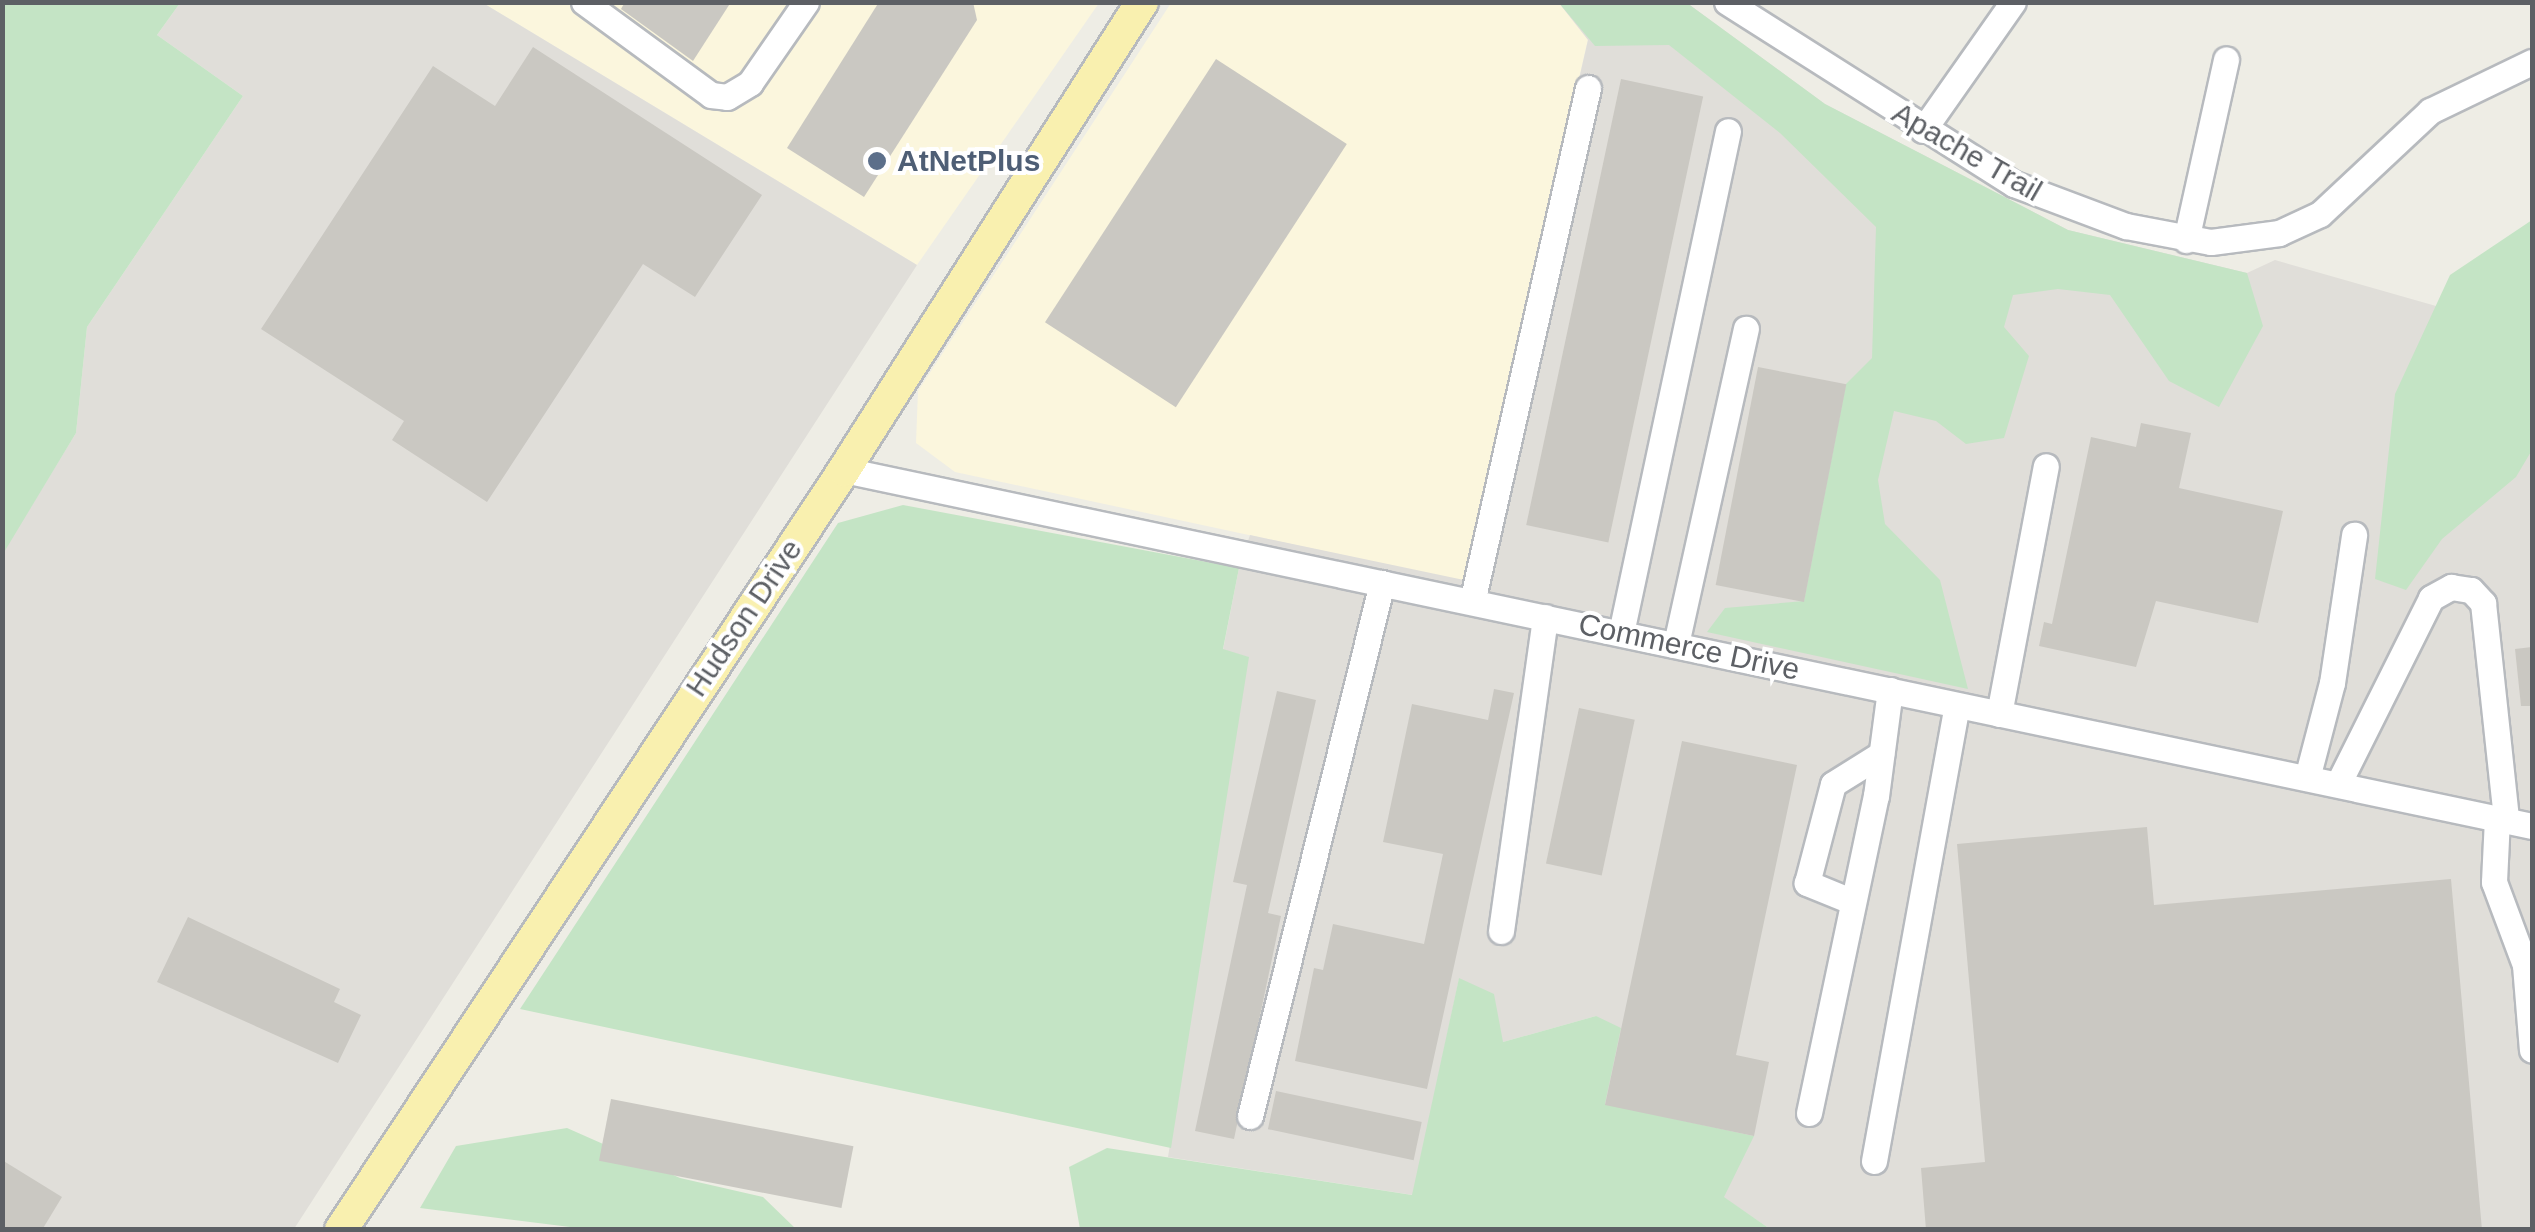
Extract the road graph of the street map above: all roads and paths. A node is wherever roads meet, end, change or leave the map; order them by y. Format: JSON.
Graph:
{"nodes":[{"id":1,"x":584,"y":2,"type":"edge"},
{"id":2,"x":806,"y":2,"type":"edge"},
{"id":3,"x":1142,"y":2,"type":"edge"},
{"id":4,"x":1727,"y":2,"type":"edge"},
{"id":5,"x":2013,"y":2,"type":"edge"},
{"id":6,"x":2226,"y":58,"type":"dead end"},
{"id":7,"x":2532,"y":62,"type":"edge"},
{"id":8,"x":1588,"y":88,"type":"dead end"},
{"id":9,"x":1923,"y":130,"type":"junction"},
{"id":10,"x":1728,"y":131,"type":"dead end"},
{"id":11,"x":2186,"y":240,"type":"junction"},
{"id":12,"x":1746,"y":329,"type":"dead end"},
{"id":13,"x":2046,"y":466,"type":"dead end"},
{"id":14,"x":844,"y":470,"type":"junction"},
{"id":15,"x":2354,"y":535,"type":"dead end"},
{"id":16,"x":1382,"y":583,"type":"junction"},
{"id":17,"x":1472,"y":602,"type":"junction"},
{"id":18,"x":1546,"y":617,"type":"junction"},
{"id":19,"x":1622,"y":633,"type":"junction"},
{"id":20,"x":1676,"y":644,"type":"junction"},
{"id":21,"x":1890,"y":690,"type":"junction"},
{"id":22,"x":1957,"y":705,"type":"junction"},
{"id":23,"x":1999,"y":714,"type":"junction"},
{"id":24,"x":1882,"y":754,"type":"junction"},
{"id":25,"x":2307,"y":778,"type":"junction"},
{"id":26,"x":2338,"y":784,"type":"junction"},
{"id":27,"x":2502,"y":819,"type":"junction"},
{"id":28,"x":2532,"y":826,"type":"edge"},
{"id":29,"x":1851,"y":901,"type":"junction"},
{"id":30,"x":1501,"y":932,"type":"dead end"},
{"id":31,"x":2532,"y":1050,"type":"edge"},
{"id":32,"x":1808,"y":1113,"type":"dead end"},
{"id":33,"x":1250,"y":1116,"type":"dead end"},
{"id":34,"x":1874,"y":1161,"type":"dead end"},
{"id":35,"x":341,"y":1230,"type":"edge"}],
"edges":[{"from":1,"to":2,"type":"street"},
{"from":3,"to":14,"type":"main road","name":"Hudson Drive"},
{"from":4,"to":9,"type":"street","name":"Apache Trail"},
{"from":5,"to":9,"type":"street"},
{"from":6,"to":11,"type":"street"},
{"from":7,"to":11,"type":"street","name":"Apache Trail"},
{"from":8,"to":17,"type":"street"},
{"from":9,"to":11,"type":"street","name":"Apache Trail"},
{"from":10,"to":19,"type":"street"},
{"from":12,"to":20,"type":"street"},
{"from":13,"to":23,"type":"street"},
{"from":14,"to":16,"type":"street","name":"Commerce Drive"},
{"from":14,"to":35,"type":"main road","name":"Hudson Drive"},
{"from":15,"to":25,"type":"street"},
{"from":16,"to":17,"type":"street","name":"Commerce Drive"},
{"from":16,"to":33,"type":"street"},
{"from":17,"to":18,"type":"street","name":"Commerce Drive"},
{"from":18,"to":19,"type":"street","name":"Commerce Drive"},
{"from":18,"to":30,"type":"street"},
{"from":19,"to":20,"type":"street","name":"Commerce Drive"},
{"from":20,"to":21,"type":"street","name":"Commerce Drive"},
{"from":21,"to":22,"type":"street","name":"Commerce Drive"},
{"from":21,"to":24,"type":"street"},
{"from":22,"to":23,"type":"street","name":"Commerce Drive"},
{"from":22,"to":34,"type":"street"},
{"from":23,"to":25,"type":"street","name":"Commerce Drive"},
{"from":24,"to":29,"type":"street"},
{"from":24,"to":29,"type":"street"},
{"from":25,"to":26,"type":"street","name":"Commerce Drive"},
{"from":26,"to":27,"type":"street","name":"Commerce Drive"},
{"from":26,"to":27,"type":"street"},
{"from":27,"to":28,"type":"street","name":"Commerce Drive"},
{"from":27,"to":31,"type":"street"},
{"from":29,"to":32,"type":"street"}]}
